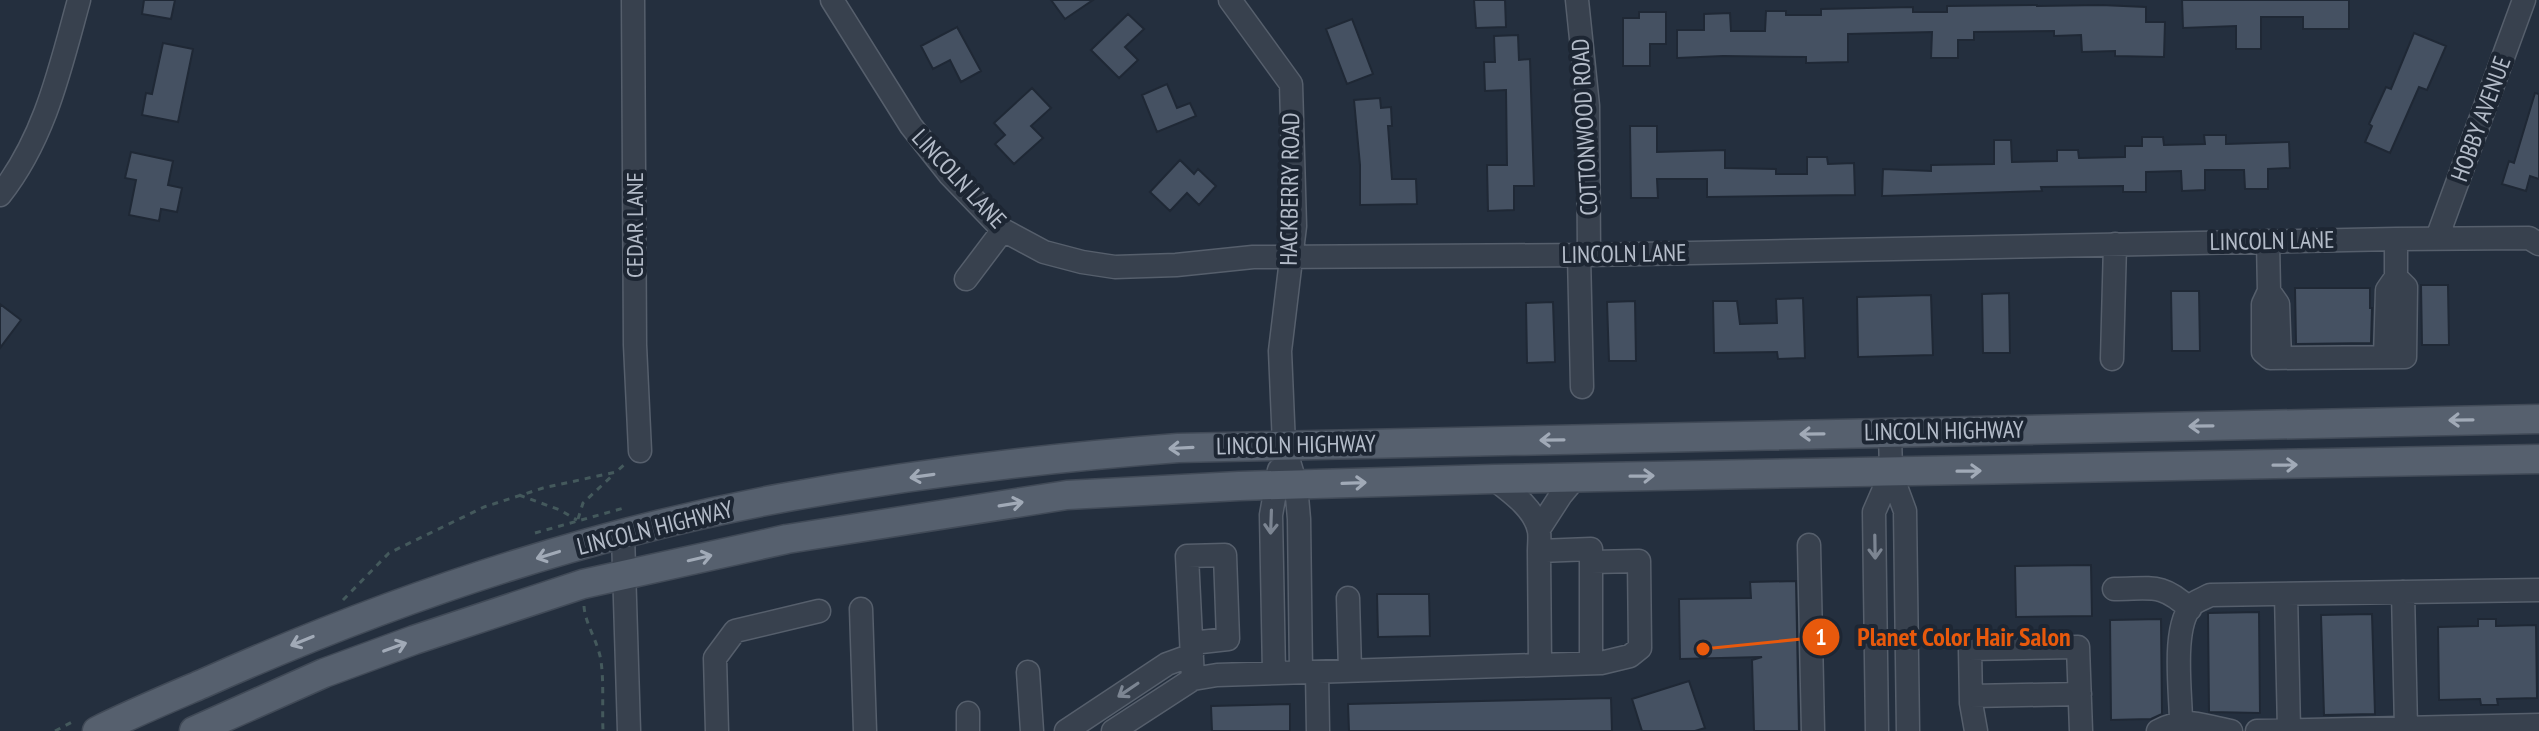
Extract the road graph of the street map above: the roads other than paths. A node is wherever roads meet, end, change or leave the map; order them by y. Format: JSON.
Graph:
{"nodes":[{"id":1,"x":79,"y":0,"type":"edge"},
{"id":2,"x":633,"y":0,"type":"edge"},
{"id":3,"x":832,"y":0,"type":"edge"},
{"id":4,"x":1230,"y":0,"type":"edge"},
{"id":5,"x":1577,"y":0,"type":"edge"},
{"id":6,"x":2524,"y":0,"type":"edge"},
{"id":7,"x":0,"y":195,"type":"edge"},
{"id":8,"x":1003,"y":230,"type":"junction"},
{"id":9,"x":2437,"y":238,"type":"junction"},
{"id":10,"x":2396,"y":239,"type":"junction"},
{"id":11,"x":2268,"y":241,"type":"junction"},
{"id":12,"x":2115,"y":244,"type":"junction"},
{"id":13,"x":2539,"y":244,"type":"edge"},
{"id":14,"x":1584,"y":255,"type":"junction"},
{"id":15,"x":1293,"y":257,"type":"junction"},
{"id":16,"x":966,"y":279,"type":"dead end"},
{"id":17,"x":2112,"y":359,"type":"dead end"},
{"id":18,"x":1582,"y":387,"type":"dead end"},
{"id":19,"x":2539,"y":419,"type":"edge"},
{"id":20,"x":1890,"y":433,"type":"junction"},
{"id":21,"x":1284,"y":445,"type":"junction"},
{"id":22,"x":640,"y":451,"type":"road end"},
{"id":23,"x":2539,"y":459,"type":"edge"},
{"id":24,"x":1891,"y":473,"type":"junction"},
{"id":25,"x":1576,"y":477,"type":"junction"},
{"id":26,"x":1494,"y":479,"type":"junction"},
{"id":27,"x":1286,"y":485,"type":"junction"},
{"id":28,"x":623,"y":535,"type":"junction"},
{"id":29,"x":1539,"y":540,"type":"junction"},
{"id":30,"x":1809,"y":545,"type":"dead end"},
{"id":31,"x":1591,"y":562,"type":"junction"},
{"id":32,"x":624,"y":575,"type":"junction"},
{"id":33,"x":2114,"y":589,"type":"dead end"},
{"id":34,"x":2539,"y":590,"type":"edge"},
{"id":35,"x":2403,"y":592,"type":"junction"},
{"id":36,"x":2286,"y":594,"type":"junction"},
{"id":37,"x":1348,"y":598,"type":"dead end"},
{"id":38,"x":861,"y":609,"type":"dead end"},
{"id":39,"x":2190,"y":609,"type":"junction"},
{"id":40,"x":819,"y":611,"type":"dead end"},
{"id":41,"x":1591,"y":663,"type":"junction"},
{"id":42,"x":1540,"y":664,"type":"junction"},
{"id":43,"x":1350,"y":670,"type":"junction"},
{"id":44,"x":1028,"y":672,"type":"dead end"},
{"id":45,"x":1309,"y":672,"type":"junction"},
{"id":46,"x":1274,"y":673,"type":"junction"},
{"id":47,"x":1193,"y":679,"type":"junction"},
{"id":48,"x":2080,"y":694,"type":"junction"},
{"id":49,"x":1971,"y":696,"type":"junction"},
{"id":50,"x":2181,"y":722,"type":"junction"},
{"id":51,"x":2539,"y":725,"type":"edge"},
{"id":52,"x":2406,"y":728,"type":"junction"},
{"id":53,"x":2289,"y":730,"type":"edge"},
{"id":54,"x":97,"y":731,"type":"edge"},
{"id":55,"x":194,"y":731,"type":"edge"},
{"id":56,"x":629,"y":731,"type":"edge"},
{"id":57,"x":717,"y":731,"type":"edge"},
{"id":58,"x":865,"y":731,"type":"edge"},
{"id":59,"x":1032,"y":731,"type":"edge"},
{"id":60,"x":1066,"y":731,"type":"edge"},
{"id":61,"x":1113,"y":731,"type":"edge"},
{"id":62,"x":1318,"y":731,"type":"edge"},
{"id":63,"x":1813,"y":731,"type":"edge"},
{"id":64,"x":1877,"y":731,"type":"edge"},
{"id":65,"x":1908,"y":731,"type":"edge"},
{"id":66,"x":1976,"y":731,"type":"edge"},
{"id":67,"x":2081,"y":731,"type":"edge"},
{"id":68,"x":2159,"y":731,"type":"edge"},
{"id":69,"x":2231,"y":731,"type":"edge"},
{"id":70,"x":2257,"y":731,"type":"edge"}],
"edges":[{"from":1,"to":7,"type":"street"},
{"from":2,"to":22,"type":"street","name":"CEDAR LANE"},
{"from":3,"to":8,"type":"street","name":"LINCOLN LANE"},
{"from":4,"to":15,"type":"street","name":"HACKBERRY ROAD"},
{"from":5,"to":14,"type":"street","name":"COTTONWOOD ROAD"},
{"from":6,"to":9,"type":"street","name":"HOBBY AVENUE"},
{"from":8,"to":15,"type":"street","name":"LINCOLN LANE"},
{"from":8,"to":16,"type":"street"},
{"from":9,"to":10,"type":"street","name":"LINCOLN LANE"},
{"from":9,"to":13,"type":"street","name":"LINCOLN LANE"},
{"from":10,"to":11,"type":"street","name":"LINCOLN LANE"},
{"from":10,"to":11,"type":"street"},
{"from":11,"to":12,"type":"street","name":"LINCOLN LANE"},
{"from":12,"to":14,"type":"street","name":"LINCOLN LANE"},
{"from":12,"to":17,"type":"street"},
{"from":14,"to":15,"type":"street","name":"LINCOLN LANE"},
{"from":14,"to":18,"type":"street","name":"COTTONWOOD ROAD"},
{"from":15,"to":21,"type":"street","name":"HACKBERRY ROAD"},
{"from":19,"to":20,"type":"main road","name":"LINCOLN HIGHWAY","one_way":true},
{"from":20,"to":21,"type":"main road","name":"LINCOLN HIGHWAY","one_way":true},
{"from":20,"to":24,"type":"street"},
{"from":21,"to":27,"type":"street","name":"HACKBERRY ROAD"},
{"from":21,"to":28,"type":"main road","name":"LINCOLN HIGHWAY","one_way":true},
{"from":24,"to":23,"type":"main road","name":"LINCOLN HIGHWAY","one_way":true},
{"from":25,"to":24,"type":"main road","name":"LINCOLN HIGHWAY","one_way":true},
{"from":24,"to":64,"type":"street","one_way":true},
{"from":24,"to":65,"type":"street"},
{"from":25,"to":26,"type":"main road","name":"LINCOLN HIGHWAY"},
{"from":25,"to":29,"type":"street"},
{"from":27,"to":26,"type":"main road","name":"LINCOLN HIGHWAY","one_way":true},
{"from":26,"to":29,"type":"street"},
{"from":32,"to":27,"type":"main road","name":"LINCOLN HIGHWAY","one_way":true},
{"from":27,"to":45,"type":"street"},
{"from":27,"to":46,"type":"street","one_way":true},
{"from":28,"to":32,"type":"street"},
{"from":28,"to":54,"type":"main road","name":"LINCOLN HIGHWAY","one_way":true},
{"from":29,"to":31,"type":"street"},
{"from":29,"to":42,"type":"street"},
{"from":30,"to":63,"type":"street"},
{"from":31,"to":41,"type":"street"},
{"from":31,"to":41,"type":"street"},
{"from":55,"to":32,"type":"main road","name":"LINCOLN HIGHWAY","one_way":true},
{"from":32,"to":56,"type":"street"},
{"from":33,"to":39,"type":"street"},
{"from":34,"to":35,"type":"street"},
{"from":35,"to":36,"type":"street"},
{"from":35,"to":52,"type":"street"},
{"from":36,"to":39,"type":"street"},
{"from":36,"to":53,"type":"street"},
{"from":37,"to":43,"type":"street"},
{"from":38,"to":58,"type":"street"},
{"from":39,"to":50,"type":"street"},
{"from":40,"to":57,"type":"street"},
{"from":41,"to":42,"type":"street"},
{"from":42,"to":43,"type":"street"},
{"from":43,"to":45,"type":"street"},
{"from":44,"to":59,"type":"street"},
{"from":45,"to":46,"type":"street"},
{"from":45,"to":62,"type":"street"},
{"from":46,"to":47,"type":"street"},
{"from":47,"to":60,"type":"street","one_way":true},
{"from":47,"to":61,"type":"street"},
{"from":48,"to":49,"type":"street"},
{"from":48,"to":49,"type":"street"},
{"from":48,"to":67,"type":"street"},
{"from":49,"to":66,"type":"street"},
{"from":50,"to":68,"type":"street"},
{"from":50,"to":69,"type":"street"},
{"from":51,"to":52,"type":"street"},
{"from":52,"to":53,"type":"street"},
{"from":53,"to":70,"type":"street"}]}
